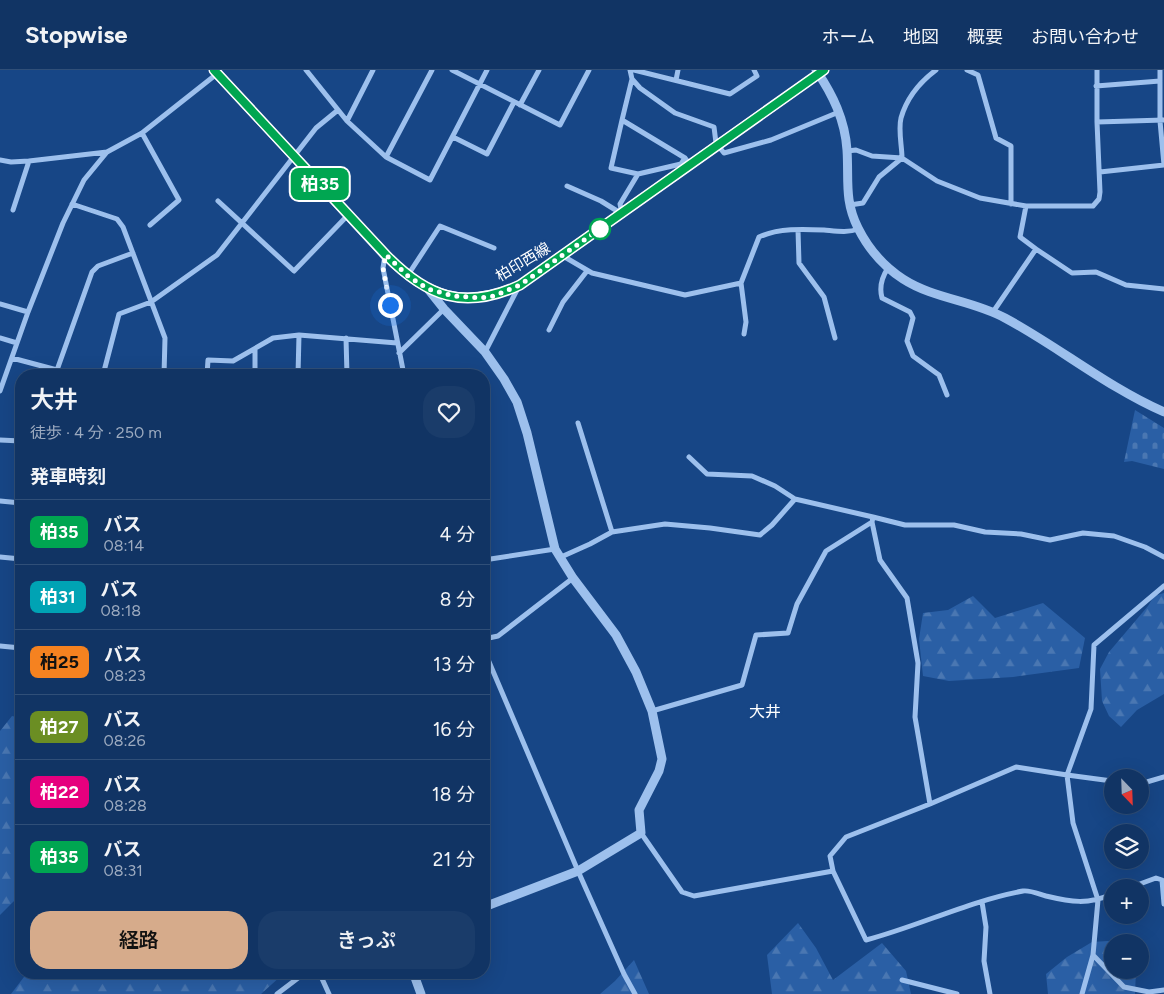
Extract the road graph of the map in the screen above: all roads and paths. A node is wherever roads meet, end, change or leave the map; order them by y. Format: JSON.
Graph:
{"nodes":[{"id":1,"x":306,"y":70,"type":"edge"},
{"id":2,"x":373,"y":70,"type":"edge"},
{"id":3,"x":432,"y":70,"type":"edge"},
{"id":4,"x":452,"y":70,"type":"edge"},
{"id":5,"x":487,"y":70,"type":"edge"},
{"id":6,"x":539,"y":70,"type":"edge"},
{"id":7,"x":589,"y":70,"type":"edge"},
{"id":8,"x":630,"y":70,"type":"edge"},
{"id":9,"x":634,"y":70,"type":"edge"},
{"id":10,"x":678,"y":70,"type":"edge"},
{"id":11,"x":754,"y":70,"type":"edge"},
{"id":12,"x":936,"y":70,"type":"edge"},
{"id":13,"x":967,"y":70,"type":"edge"},
{"id":14,"x":1096,"y":70,"type":"edge"},
{"id":15,"x":1160,"y":70,"type":"edge"},
{"id":16,"x":217,"y":71,"type":"edge"},
{"id":17,"x":820,"y":71,"type":"edge"},
{"id":18,"x":312,"y":73,"type":"edge"},
{"id":19,"x":632,"y":80,"type":"junction"},
{"id":20,"x":676,"y":80,"type":"junction"},
{"id":21,"x":1160,"y":82,"type":"junction"},
{"id":22,"x":480,"y":84,"type":"junction"},
{"id":23,"x":1096,"y":86,"type":"junction"},
{"id":24,"x":514,"y":102,"type":"junction"},
{"id":25,"x":520,"y":106,"type":"junction"},
{"id":26,"x":338,"y":110,"type":"junction"},
{"id":27,"x":839,"y":112,"type":"junction"},
{"id":28,"x":622,"y":120,"type":"junction"},
{"id":29,"x":1162,"y":120,"type":"edge"},
{"id":30,"x":347,"y":121,"type":"junction"},
{"id":31,"x":1097,"y":122,"type":"junction"},
{"id":32,"x":142,"y":133,"type":"junction"},
{"id":33,"x":453,"y":137,"type":"junction"},
{"id":34,"x":718,"y":146,"type":"junction"},
{"id":35,"x":847,"y":151,"type":"junction"},
{"id":36,"x":107,"y":152,"type":"junction"},
{"id":37,"x":295,"y":157,"type":"junction"},
{"id":38,"x":386,"y":157,"type":"junction"},
{"id":39,"x":902,"y":158,"type":"junction"},
{"id":40,"x":0,"y":160,"type":"edge"},
{"id":41,"x":29,"y":161,"type":"junction"},
{"id":42,"x":688,"y":162,"type":"junction"},
{"id":43,"x":1164,"y":165,"type":"edge"},
{"id":44,"x":1100,"y":172,"type":"junction"},
{"id":45,"x":638,"y":174,"type":"junction"},
{"id":46,"x":567,"y":186,"type":"dead end"},
{"id":47,"x":218,"y":201,"type":"dead end"},
{"id":48,"x":72,"y":204,"type":"junction"},
{"id":49,"x":1011,"y":204,"type":"junction"},
{"id":50,"x":850,"y":205,"type":"junction"},
{"id":51,"x":1026,"y":206,"type":"junction"},
{"id":52,"x":13,"y":210,"type":"dead end"},
{"id":53,"x":348,"y":214,"type":"junction"},
{"id":54,"x":622,"y":214,"type":"junction"},
{"id":55,"x":243,"y":222,"type":"junction"},
{"id":56,"x":150,"y":225,"type":"dead end"},
{"id":57,"x":859,"y":229,"type":"junction"},
{"id":58,"x":798,"y":230,"type":"junction"},
{"id":59,"x":494,"y":248,"type":"dead end"},
{"id":60,"x":1036,"y":248,"type":"junction"},
{"id":61,"x":133,"y":253,"type":"junction"},
{"id":62,"x":386,"y":255,"type":"junction"},
{"id":63,"x":562,"y":256,"type":"junction"},
{"id":64,"x":888,"y":268,"type":"junction"},
{"id":65,"x":587,"y":270,"type":"junction"},
{"id":66,"x":408,"y":276,"type":"junction"},
{"id":67,"x":741,"y":283,"type":"junction"},
{"id":68,"x":520,"y":285,"type":"junction"},
{"id":69,"x":428,"y":289,"type":"junction"},
{"id":70,"x":1164,"y":289,"type":"edge"},
{"id":71,"x":150,"y":302,"type":"junction"},
{"id":72,"x":0,"y":304,"type":"edge"},
{"id":73,"x":444,"y":309,"type":"junction"},
{"id":74,"x":28,"y":312,"type":"junction"},
{"id":75,"x":993,"y":312,"type":"junction"},
{"id":76,"x":548,"y":330,"type":"dead end"},
{"id":77,"x":744,"y":334,"type":"dead end"},
{"id":78,"x":299,"y":335,"type":"junction"},
{"id":79,"x":0,"y":338,"type":"edge"},
{"id":80,"x":346,"y":338,"type":"junction"},
{"id":81,"x":835,"y":338,"type":"dead end"},
{"id":82,"x":17,"y":343,"type":"junction"},
{"id":83,"x":397,"y":343,"type":"junction"},
{"id":84,"x":255,"y":349,"type":"junction"},
{"id":85,"x":485,"y":352,"type":"junction"},
{"id":86,"x":399,"y":353,"type":"junction"},
{"id":87,"x":12,"y":358,"type":"junction"},
{"id":88,"x":53,"y":369,"type":"edge"},
{"id":89,"x":57,"y":369,"type":"edge"},
{"id":90,"x":105,"y":369,"type":"edge"},
{"id":91,"x":164,"y":369,"type":"edge"},
{"id":92,"x":207,"y":369,"type":"edge"},
{"id":93,"x":255,"y":369,"type":"edge"},
{"id":94,"x":298,"y":369,"type":"edge"},
{"id":95,"x":347,"y":369,"type":"edge"},
{"id":96,"x":403,"y":369,"type":"edge"},
{"id":97,"x":0,"y":389,"type":"edge"},
{"id":98,"x":948,"y":395,"type":"dead end"},
{"id":99,"x":1164,"y":412,"type":"edge"},
{"id":100,"x":578,"y":423,"type":"dead end"},
{"id":101,"x":0,"y":440,"type":"edge"},
{"id":102,"x":15,"y":441,"type":"edge"},
{"id":103,"x":689,"y":457,"type":"dead end"},
{"id":104,"x":794,"y":499,"type":"junction"},
{"id":105,"x":0,"y":501,"type":"edge"},
{"id":106,"x":15,"y":502,"type":"edge"},
{"id":107,"x":872,"y":520,"type":"junction"},
{"id":108,"x":612,"y":532,"type":"junction"},
{"id":109,"x":554,"y":549,"type":"junction"},
{"id":110,"x":0,"y":557,"type":"edge"},
{"id":111,"x":561,"y":557,"type":"junction"},
{"id":112,"x":1164,"y":557,"type":"edge"},
{"id":113,"x":15,"y":558,"type":"edge"},
{"id":114,"x":490,"y":559,"type":"edge"},
{"id":115,"x":573,"y":578,"type":"junction"},
{"id":116,"x":1164,"y":586,"type":"edge"},
{"id":117,"x":490,"y":638,"type":"edge"},
{"id":118,"x":0,"y":646,"type":"edge"},
{"id":119,"x":15,"y":647,"type":"edge"},
{"id":120,"x":490,"y":664,"type":"edge"},
{"id":121,"x":652,"y":711,"type":"junction"},
{"id":122,"x":1067,"y":775,"type":"junction"},
{"id":123,"x":1164,"y":777,"type":"edge"},
{"id":124,"x":1104,"y":780,"type":"edge"},
{"id":125,"x":1149,"y":781,"type":"edge"},
{"id":126,"x":930,"y":804,"type":"junction"},
{"id":127,"x":641,"y":833,"type":"junction"},
{"id":128,"x":578,"y":871,"type":"junction"},
{"id":129,"x":833,"y":871,"type":"junction"},
{"id":130,"x":1149,"y":881,"type":"edge"},
{"id":131,"x":1104,"y":897,"type":"edge"},
{"id":132,"x":1098,"y":900,"type":"junction"},
{"id":133,"x":982,"y":902,"type":"junction"},
{"id":134,"x":1164,"y":904,"type":"edge"},
{"id":135,"x":490,"y":905,"type":"edge"},
{"id":136,"x":1093,"y":955,"type":"junction"},
{"id":137,"x":297,"y":979,"type":"edge"},
{"id":138,"x":322,"y":979,"type":"edge"},
{"id":139,"x":416,"y":979,"type":"edge"},
{"id":140,"x":902,"y":980,"type":"dead end"},
{"id":141,"x":1164,"y":990,"type":"edge"},
{"id":142,"x":277,"y":994,"type":"edge"},
{"id":143,"x":329,"y":994,"type":"edge"},
{"id":144,"x":421,"y":994,"type":"edge"},
{"id":145,"x":635,"y":994,"type":"edge"},
{"id":146,"x":956,"y":994,"type":"edge"},
{"id":147,"x":990,"y":994,"type":"edge"},
{"id":148,"x":1082,"y":994,"type":"edge"}],
"edges":[{"from":1,"to":18,"type":"street"},
{"from":2,"to":30,"type":"street"},
{"from":3,"to":38,"type":"street"},
{"from":4,"to":22,"type":"street"},
{"from":5,"to":22,"type":"street"},
{"from":6,"to":25,"type":"street"},
{"from":7,"to":25,"type":"street"},
{"from":8,"to":19,"type":"street"},
{"from":9,"to":20,"type":"street"},
{"from":10,"to":20,"type":"street"},
{"from":11,"to":20,"type":"street"},
{"from":12,"to":39,"type":"street"},
{"from":13,"to":49,"type":"street"},
{"from":14,"to":23,"type":"street"},
{"from":15,"to":21,"type":"street"},
{"from":16,"to":32,"type":"street"},
{"from":16,"to":37,"type":"main road","name":"柏印西線"},
{"from":17,"to":27,"type":"street"},
{"from":17,"to":34,"type":"main road","name":"柏印西線"},
{"from":18,"to":26,"type":"street"},
{"from":19,"to":28,"type":"street"},
{"from":19,"to":34,"type":"street"},
{"from":21,"to":23,"type":"street"},
{"from":21,"to":29,"type":"street"},
{"from":22,"to":24,"type":"street"},
{"from":22,"to":33,"type":"street"},
{"from":23,"to":31,"type":"street"},
{"from":24,"to":25,"type":"street"},
{"from":24,"to":33,"type":"street"},
{"from":26,"to":30,"type":"street"},
{"from":26,"to":37,"type":"street"},
{"from":27,"to":34,"type":"street"},
{"from":27,"to":35,"type":"street"},
{"from":28,"to":42,"type":"street"},
{"from":28,"to":45,"type":"street"},
{"from":29,"to":31,"type":"street"},
{"from":29,"to":43,"type":"street"},
{"from":30,"to":38,"type":"street"},
{"from":31,"to":44,"type":"street"},
{"from":32,"to":36,"type":"street"},
{"from":32,"to":56,"type":"street"},
{"from":33,"to":38,"type":"street"},
{"from":34,"to":42,"type":"main road","name":"柏印西線"},
{"from":35,"to":39,"type":"street"},
{"from":35,"to":50,"type":"street"},
{"from":36,"to":41,"type":"street"},
{"from":36,"to":48,"type":"street"},
{"from":37,"to":53,"type":"main road","name":"柏印西線"},
{"from":37,"to":55,"type":"street"},
{"from":39,"to":49,"type":"street"},
{"from":39,"to":50,"type":"street"},
{"from":40,"to":41,"type":"street"},
{"from":41,"to":52,"type":"street"},
{"from":42,"to":45,"type":"street"},
{"from":42,"to":54,"type":"main road","name":"柏印西線"},
{"from":43,"to":44,"type":"street"},
{"from":44,"to":51,"type":"street"},
{"from":45,"to":54,"type":"street"},
{"from":46,"to":54,"type":"street"},
{"from":47,"to":55,"type":"street"},
{"from":48,"to":61,"type":"street"},
{"from":48,"to":74,"type":"street"},
{"from":49,"to":51,"type":"street"},
{"from":50,"to":57,"type":"street"},
{"from":51,"to":60,"type":"street"},
{"from":53,"to":55,"type":"street"},
{"from":53,"to":62,"type":"main road","name":"柏印西線"},
{"from":54,"to":63,"type":"main road","name":"柏印西線"},
{"from":55,"to":71,"type":"street"},
{"from":57,"to":58,"type":"street"},
{"from":57,"to":64,"type":"street"},
{"from":58,"to":67,"type":"street"},
{"from":58,"to":81,"type":"street"},
{"from":59,"to":66,"type":"street"},
{"from":60,"to":70,"type":"street"},
{"from":60,"to":75,"type":"street"},
{"from":61,"to":71,"type":"street"},
{"from":61,"to":89,"type":"street"},
{"from":62,"to":66,"type":"main road","name":"柏印西線"},
{"from":62,"to":83,"type":"street"},
{"from":63,"to":65,"type":"street"},
{"from":63,"to":68,"type":"main road","name":"柏印西線"},
{"from":64,"to":75,"type":"street"},
{"from":64,"to":98,"type":"street"},
{"from":65,"to":67,"type":"street"},
{"from":65,"to":76,"type":"street"},
{"from":66,"to":69,"type":"main road","name":"柏印西線"},
{"from":67,"to":77,"type":"street"},
{"from":68,"to":69,"type":"main road","name":"柏印西線"},
{"from":68,"to":85,"type":"street"},
{"from":69,"to":73,"type":"street"},
{"from":71,"to":90,"type":"street"},
{"from":71,"to":91,"type":"street"},
{"from":72,"to":74,"type":"street"},
{"from":73,"to":85,"type":"street"},
{"from":73,"to":86,"type":"street"},
{"from":74,"to":82,"type":"street"},
{"from":75,"to":99,"type":"street"},
{"from":78,"to":80,"type":"street"},
{"from":78,"to":84,"type":"street"},
{"from":78,"to":94,"type":"street"},
{"from":79,"to":82,"type":"street"},
{"from":80,"to":83,"type":"street"},
{"from":80,"to":95,"type":"street"},
{"from":82,"to":87,"type":"street"},
{"from":83,"to":86,"type":"street"},
{"from":84,"to":92,"type":"street"},
{"from":84,"to":93,"type":"street"},
{"from":85,"to":109,"type":"street"},
{"from":86,"to":96,"type":"street"},
{"from":87,"to":88,"type":"street"},
{"from":87,"to":97,"type":"street"},
{"from":100,"to":108,"type":"street"},
{"from":101,"to":102,"type":"street"},
{"from":103,"to":104,"type":"street"},
{"from":104,"to":107,"type":"street"},
{"from":104,"to":108,"type":"street"},
{"from":105,"to":106,"type":"street"},
{"from":107,"to":112,"type":"street"},
{"from":107,"to":121,"type":"street"},
{"from":107,"to":126,"type":"street"},
{"from":108,"to":111,"type":"street"},
{"from":109,"to":111,"type":"street"},
{"from":109,"to":114,"type":"street"},
{"from":110,"to":113,"type":"street"},
{"from":111,"to":115,"type":"street"},
{"from":115,"to":117,"type":"street"},
{"from":115,"to":121,"type":"street"},
{"from":116,"to":122,"type":"street"},
{"from":118,"to":119,"type":"street"},
{"from":120,"to":128,"type":"street"},
{"from":121,"to":127,"type":"street"},
{"from":122,"to":124,"type":"street"},
{"from":122,"to":126,"type":"street"},
{"from":122,"to":132,"type":"street"},
{"from":123,"to":125,"type":"street"},
{"from":126,"to":129,"type":"street"},
{"from":127,"to":128,"type":"street"},
{"from":127,"to":129,"type":"street"},
{"from":128,"to":135,"type":"street"},
{"from":128,"to":145,"type":"street"},
{"from":129,"to":133,"type":"street"},
{"from":130,"to":134,"type":"street"},
{"from":131,"to":132,"type":"street"},
{"from":132,"to":133,"type":"street"},
{"from":132,"to":136,"type":"street"},
{"from":133,"to":147,"type":"street"},
{"from":136,"to":141,"type":"street"},
{"from":136,"to":148,"type":"street"},
{"from":137,"to":142,"type":"street"},
{"from":138,"to":143,"type":"street"},
{"from":139,"to":144,"type":"street"},
{"from":140,"to":146,"type":"street"}]}
